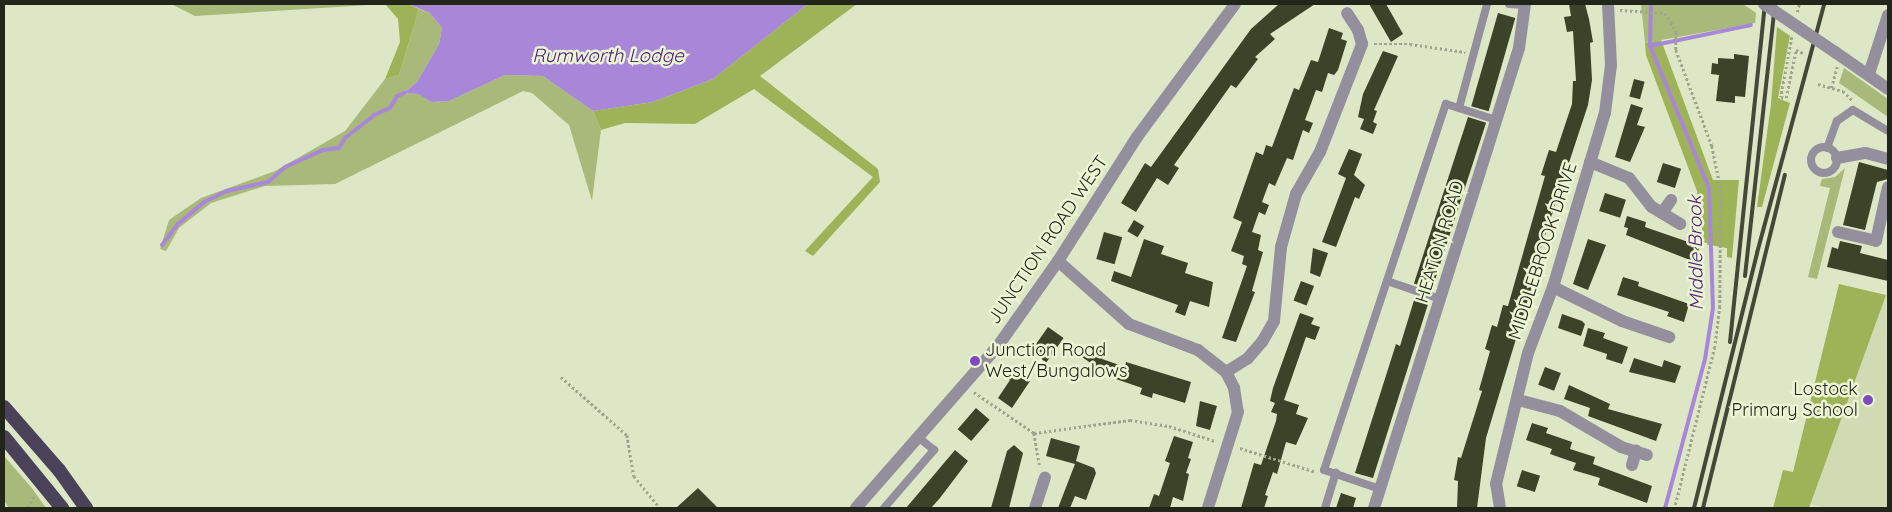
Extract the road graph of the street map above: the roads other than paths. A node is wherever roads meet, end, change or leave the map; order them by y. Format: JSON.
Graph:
{"nodes":[{"id":1,"x":1235,"y":4,"type":"edge"},
{"id":2,"x":1487,"y":4,"type":"edge"},
{"id":3,"x":1509,"y":4,"type":"edge"},
{"id":4,"x":1608,"y":4,"type":"edge"},
{"id":5,"x":1764,"y":4,"type":"edge"},
{"id":6,"x":1525,"y":5,"type":"edge"},
{"id":7,"x":1347,"y":13,"type":"dead end"},
{"id":8,"x":1888,"y":15,"type":"edge"},
{"id":9,"x":1869,"y":74,"type":"junction"},
{"id":10,"x":1888,"y":89,"type":"edge"},
{"id":11,"x":1459,"y":108,"type":"junction"},
{"id":12,"x":1496,"y":120,"type":"junction"},
{"id":13,"x":1888,"y":131,"type":"edge"},
{"id":14,"x":1827,"y":148,"type":"junction"},
{"id":15,"x":1837,"y":158,"type":"junction"},
{"id":16,"x":1888,"y":159,"type":"edge"},
{"id":17,"x":1590,"y":162,"type":"junction"},
{"id":18,"x":1888,"y":186,"type":"edge"},
{"id":19,"x":1671,"y":200,"type":"dead end"},
{"id":20,"x":1662,"y":213,"type":"junction"},
{"id":21,"x":1680,"y":224,"type":"dead end"},
{"id":22,"x":1838,"y":232,"type":"dead end"},
{"id":23,"x":1058,"y":261,"type":"junction"},
{"id":24,"x":1387,"y":281,"type":"junction"},
{"id":25,"x":1553,"y":287,"type":"junction"},
{"id":26,"x":1440,"y":299,"type":"junction"},
{"id":27,"x":1669,"y":337,"type":"dead end"},
{"id":28,"x":1226,"y":372,"type":"junction"},
{"id":29,"x":1518,"y":400,"type":"junction"},
{"id":30,"x":4,"y":407,"type":"edge"},
{"id":31,"x":4,"y":436,"type":"edge"},
{"id":32,"x":918,"y":438,"type":"junction"},
{"id":33,"x":1632,"y":465,"type":"dead end"},
{"id":34,"x":1336,"y":474,"type":"junction"},
{"id":35,"x":1045,"y":478,"type":"road end"},
{"id":36,"x":1380,"y":488,"type":"junction"},
{"id":37,"x":62,"y":508,"type":"edge"},
{"id":38,"x":86,"y":508,"type":"edge"},
{"id":39,"x":856,"y":508,"type":"edge"},
{"id":40,"x":884,"y":508,"type":"edge"},
{"id":41,"x":1035,"y":508,"type":"edge"},
{"id":42,"x":1208,"y":508,"type":"edge"},
{"id":43,"x":1325,"y":508,"type":"edge"},
{"id":44,"x":1374,"y":508,"type":"edge"},
{"id":45,"x":1500,"y":508,"type":"edge"}],
"edges":[{"from":1,"to":23,"type":"street","name":"JUNCTION ROAD WEST"},
{"from":2,"to":11,"type":"lane"},
{"from":3,"to":6,"type":"lane"},
{"from":4,"to":17,"type":"street","name":"MIDDLEBROOK DRIVE"},
{"from":5,"to":9,"type":"street","bridge":true},
{"from":6,"to":12,"type":"street","name":"HEATON ROAD"},
{"from":7,"to":28,"type":"street"},
{"from":8,"to":9,"type":"street"},
{"from":9,"to":10,"type":"street"},
{"from":11,"to":12,"type":"lane"},
{"from":11,"to":24,"type":"lane"},
{"from":12,"to":26,"type":"street","name":"HEATON ROAD"},
{"from":13,"to":14,"type":"lane"},
{"from":14,"to":15,"type":"lane"},
{"from":14,"to":15,"type":"lane"},
{"from":15,"to":16,"type":"street"},
{"from":17,"to":20,"type":"street"},
{"from":17,"to":25,"type":"street","name":"MIDDLEBROOK DRIVE"},
{"from":18,"to":22,"type":"street"},
{"from":19,"to":20,"type":"street"},
{"from":20,"to":21,"type":"street"},
{"from":23,"to":28,"type":"street"},
{"from":23,"to":32,"type":"street","name":"JUNCTION ROAD WEST"},
{"from":24,"to":26,"type":"lane"},
{"from":24,"to":34,"type":"lane"},
{"from":25,"to":27,"type":"street"},
{"from":25,"to":29,"type":"street","name":"MIDDLEBROOK DRIVE"},
{"from":26,"to":36,"type":"street","name":"HEATON ROAD"},
{"from":28,"to":42,"type":"street"},
{"from":29,"to":33,"type":"street"},
{"from":29,"to":45,"type":"street","name":"MIDDLEBROOK DRIVE"},
{"from":30,"to":38,"type":"highway"},
{"from":31,"to":37,"type":"highway"},
{"from":32,"to":39,"type":"street","name":"JUNCTION ROAD WEST"},
{"from":32,"to":40,"type":"lane"},
{"from":34,"to":36,"type":"lane"},
{"from":34,"to":43,"type":"lane"},
{"from":35,"to":41,"type":"street"},
{"from":36,"to":44,"type":"street","name":"HEATON ROAD"}]}
